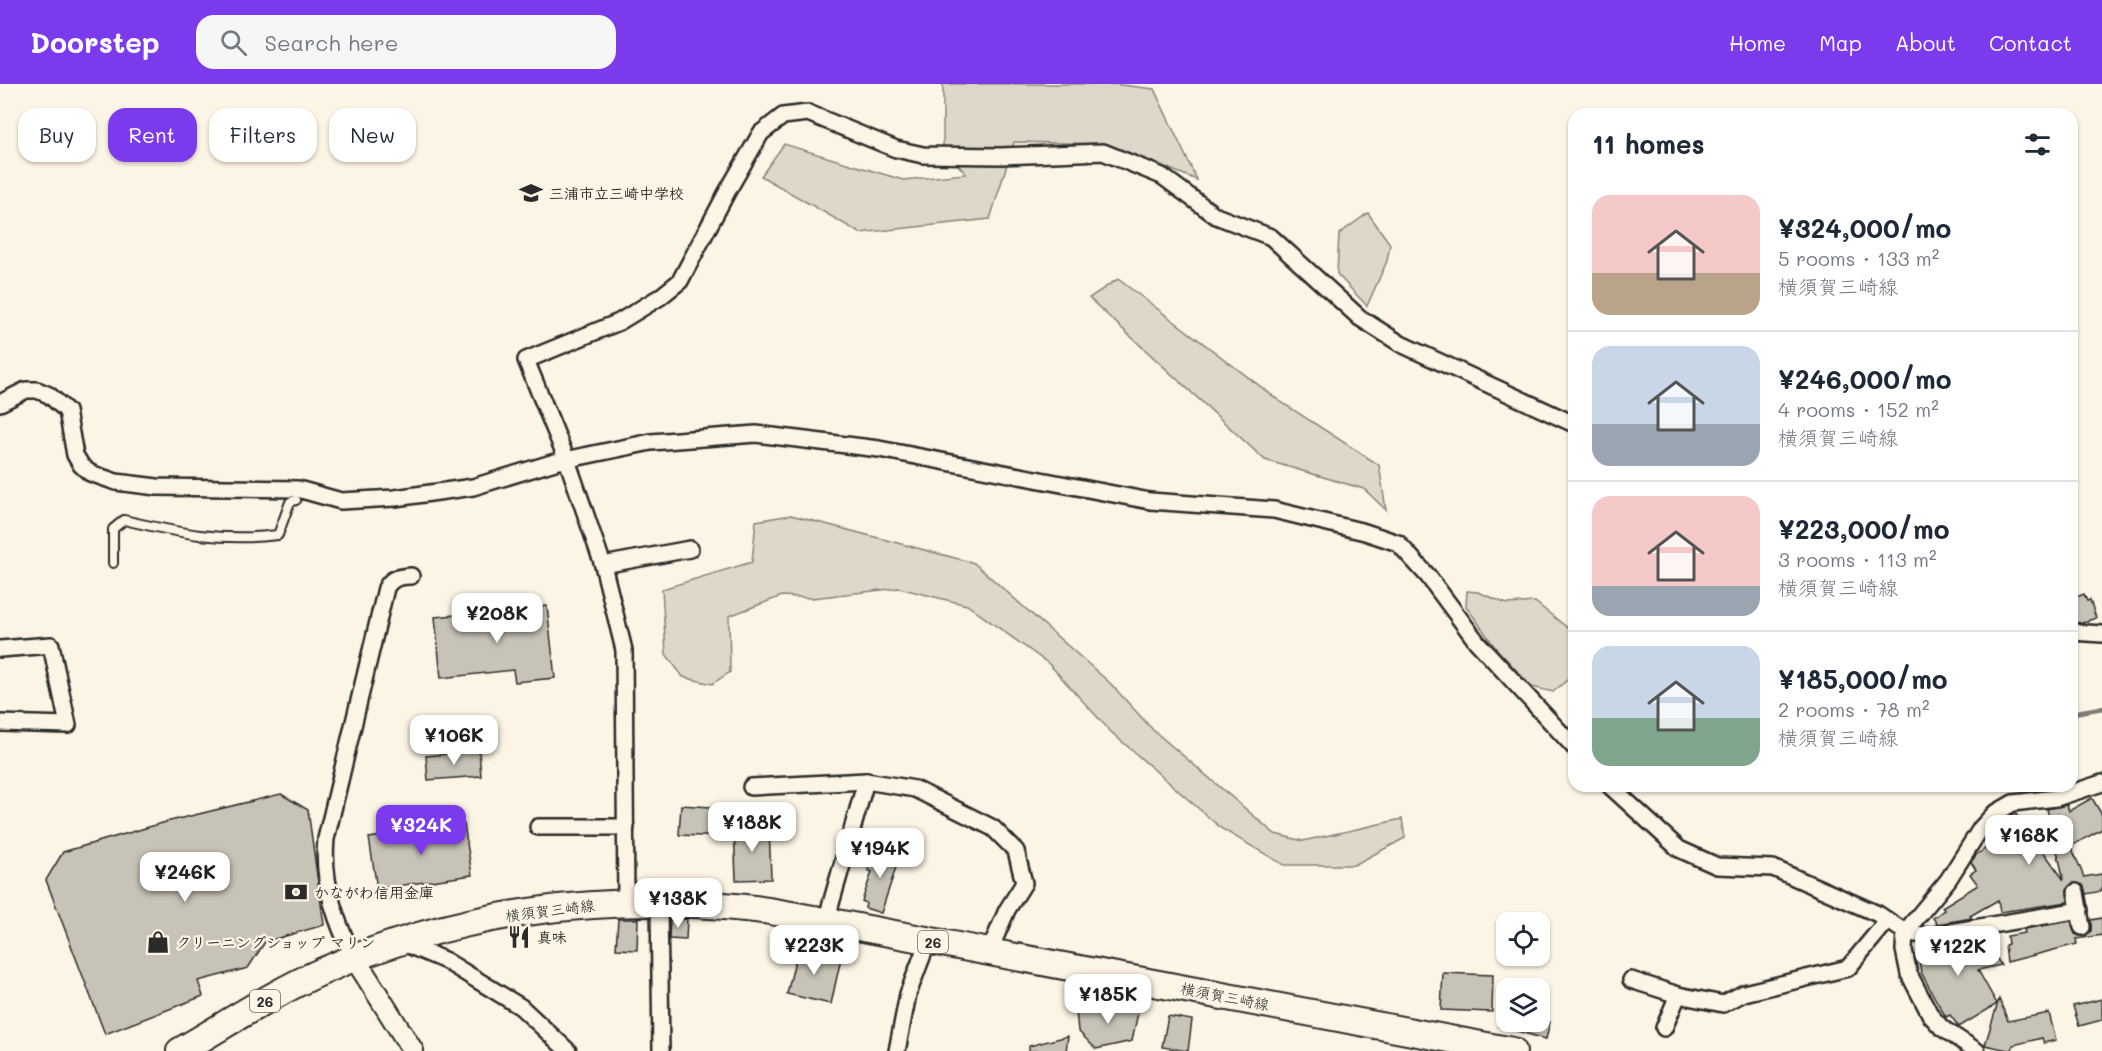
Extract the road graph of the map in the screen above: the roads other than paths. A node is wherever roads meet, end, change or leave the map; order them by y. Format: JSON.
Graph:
{"nodes":[{"id":1,"x":0,"y":403,"type":"edge"},
{"id":2,"x":1568,"y":421,"type":"edge"},
{"id":3,"x":567,"y":460,"type":"junction"},
{"id":4,"x":297,"y":495,"type":"junction"},
{"id":5,"x":690,"y":549,"type":"dead end"},
{"id":6,"x":112,"y":563,"type":"dead end"},
{"id":7,"x":603,"y":565,"type":"junction"},
{"id":8,"x":411,"y":576,"type":"dead end"},
{"id":9,"x":2078,"y":632,"type":"edge"},
{"id":10,"x":2102,"y":634,"type":"edge"},
{"id":11,"x":0,"y":649,"type":"edge"},
{"id":12,"x":0,"y":723,"type":"edge"},
{"id":13,"x":1568,"y":741,"type":"edge"},
{"id":14,"x":866,"y":781,"type":"junction"},
{"id":15,"x":2102,"y":783,"type":"edge"},
{"id":16,"x":751,"y":787,"type":"dead end"},
{"id":17,"x":2078,"y":791,"type":"edge"},
{"id":18,"x":1617,"y":792,"type":"edge"},
{"id":19,"x":2074,"y":792,"type":"edge"},
{"id":20,"x":626,"y":827,"type":"junction"},
{"id":21,"x":538,"y":828,"type":"dead end"},
{"id":22,"x":2076,"y":892,"type":"dead end"},
{"id":23,"x":626,"y":902,"type":"junction"},
{"id":24,"x":659,"y":902,"type":"junction"},
{"id":25,"x":2079,"y":910,"type":"junction"},
{"id":26,"x":826,"y":921,"type":"junction"},
{"id":27,"x":1887,"y":921,"type":"junction"},
{"id":28,"x":2082,"y":927,"type":"dead end"},
{"id":29,"x":1905,"y":932,"type":"junction"},
{"id":30,"x":398,"y":941,"type":"junction"},
{"id":31,"x":928,"y":941,"type":"junction"},
{"id":32,"x":989,"y":952,"type":"junction"},
{"id":33,"x":354,"y":957,"type":"junction"},
{"id":34,"x":1631,"y":980,"type":"dead end"},
{"id":35,"x":1678,"y":995,"type":"junction"},
{"id":36,"x":1664,"y":1028,"type":"dead end"},
{"id":37,"x":180,"y":1051,"type":"edge"},
{"id":38,"x":413,"y":1051,"type":"edge"},
{"id":39,"x":568,"y":1051,"type":"edge"},
{"id":40,"x":661,"y":1051,"type":"edge"},
{"id":41,"x":897,"y":1051,"type":"edge"},
{"id":42,"x":1513,"y":1051,"type":"edge"},
{"id":43,"x":1977,"y":1051,"type":"edge"}],
"edges":[{"from":1,"to":4,"type":"street"},
{"from":2,"to":3,"type":"street"},
{"from":3,"to":4,"type":"street"},
{"from":3,"to":7,"type":"street"},
{"from":3,"to":13,"type":"street"},
{"from":4,"to":6,"type":"lane"},
{"from":5,"to":7,"type":"street"},
{"from":7,"to":20,"type":"street"},
{"from":8,"to":33,"type":"street"},
{"from":9,"to":10,"type":"street"},
{"from":11,"to":12,"type":"street"},
{"from":14,"to":16,"type":"street"},
{"from":14,"to":26,"type":"street"},
{"from":14,"to":32,"type":"street"},
{"from":15,"to":17,"type":"street"},
{"from":18,"to":27,"type":"street"},
{"from":19,"to":29,"type":"street"},
{"from":20,"to":21,"type":"street"},
{"from":20,"to":23,"type":"street"},
{"from":22,"to":25,"type":"street"},
{"from":23,"to":24,"type":"main road","name":"横須賀三崎線","number":"26"},
{"from":23,"to":30,"type":"main road","name":"横須賀三崎線","number":"26"},
{"from":24,"to":26,"type":"main road","name":"横須賀三崎線","number":"26"},
{"from":24,"to":40,"type":"street"},
{"from":25,"to":28,"type":"street"},
{"from":25,"to":29,"type":"street"},
{"from":26,"to":31,"type":"main road","name":"横須賀三崎線","number":"26"},
{"from":27,"to":29,"type":"street"},
{"from":27,"to":35,"type":"street"},
{"from":29,"to":43,"type":"street"},
{"from":30,"to":33,"type":"main road","name":"横須賀三崎線","number":"26"},
{"from":30,"to":39,"type":"street"},
{"from":31,"to":32,"type":"main road","name":"横須賀三崎線","number":"26"},
{"from":31,"to":41,"type":"street"},
{"from":32,"to":42,"type":"main road","name":"横須賀三崎線","number":"26"},
{"from":33,"to":37,"type":"main road","name":"横須賀三崎線","number":"26"},
{"from":33,"to":38,"type":"street"},
{"from":34,"to":35,"type":"street"},
{"from":35,"to":36,"type":"street"}]}
